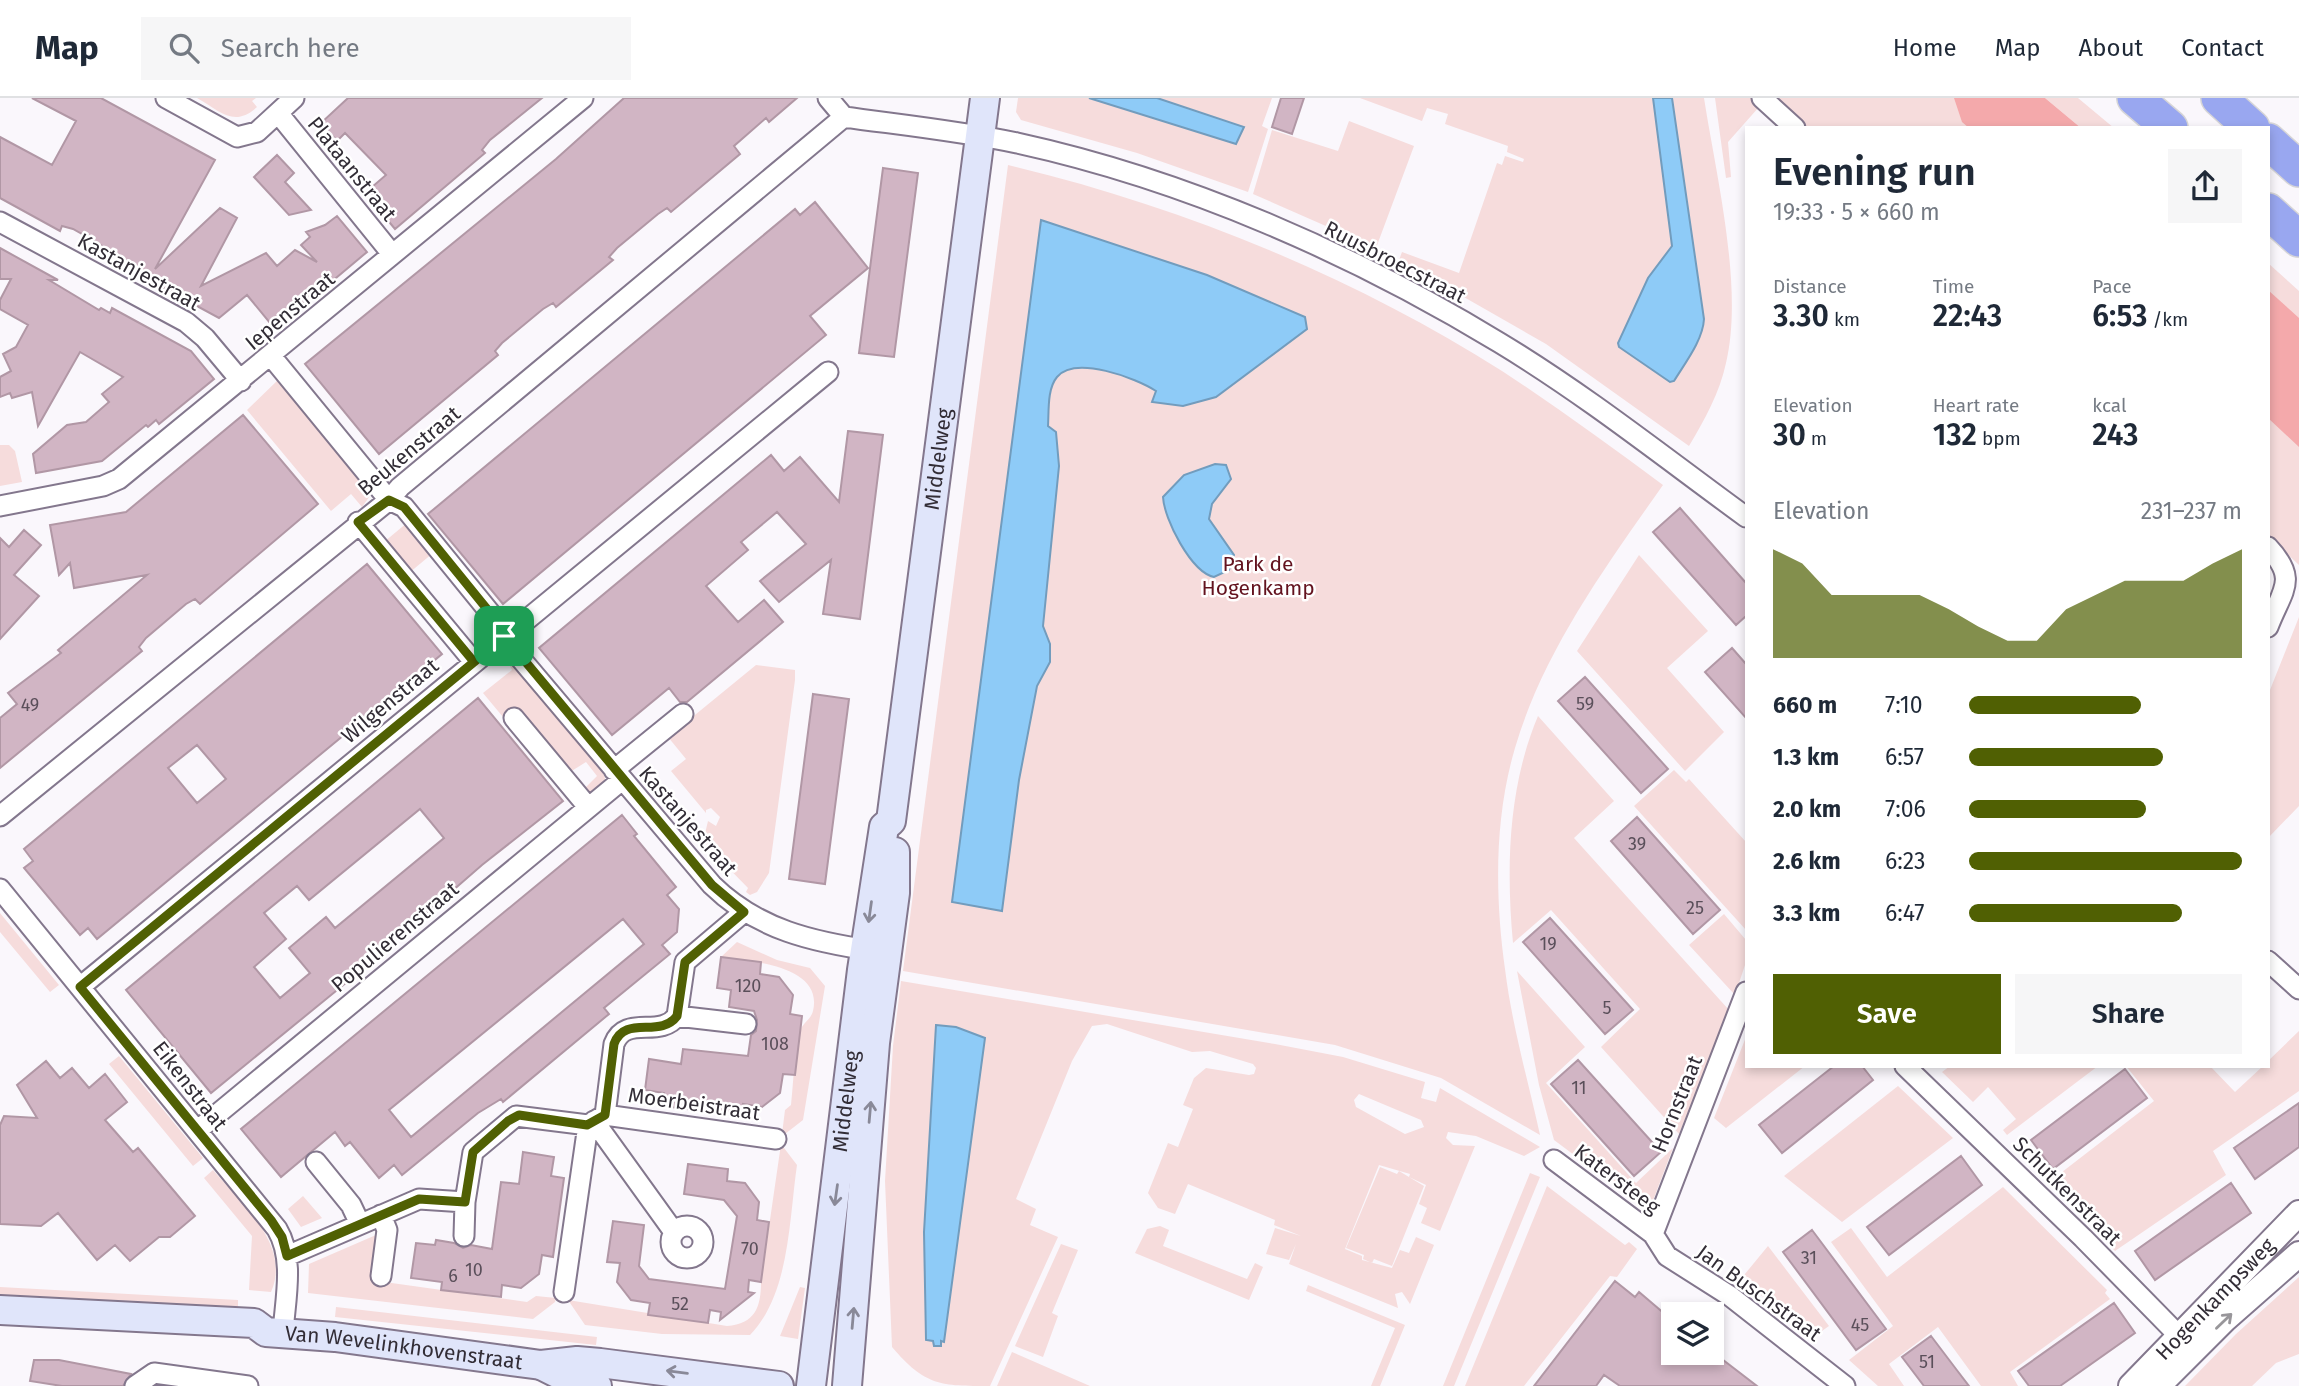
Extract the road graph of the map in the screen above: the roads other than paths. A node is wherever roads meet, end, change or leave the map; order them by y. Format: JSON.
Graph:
{"nodes":[{"id":1,"x":166,"y":98,"type":"edge"},
{"id":2,"x":294,"y":98,"type":"edge"},
{"id":3,"x":583,"y":98,"type":"edge"},
{"id":4,"x":828,"y":98,"type":"edge"},
{"id":5,"x":985,"y":98,"type":"edge"},
{"id":6,"x":1762,"y":98,"type":"edge"},
{"id":7,"x":2135,"y":98,"type":"edge"},
{"id":8,"x":2218,"y":98,"type":"edge"},
{"id":9,"x":278,"y":113,"type":"junction"},
{"id":10,"x":844,"y":117,"type":"junction"},
{"id":11,"x":1794,"y":126,"type":"edge"},
{"id":12,"x":2168,"y":126,"type":"edge"},
{"id":13,"x":2250,"y":126,"type":"edge"},
{"id":14,"x":980,"y":136,"type":"junction"},
{"id":15,"x":2270,"y":144,"type":"edge"},
{"id":16,"x":2299,"y":169,"type":"edge"},
{"id":17,"x":2270,"y":213,"type":"edge"},
{"id":18,"x":0,"y":222,"type":"edge"},
{"id":19,"x":2299,"y":239,"type":"edge"},
{"id":20,"x":392,"y":254,"type":"junction"},
{"id":21,"x":271,"y":356,"type":"junction"},
{"id":22,"x":828,"y":372,"type":"dead end"},
{"id":23,"x":241,"y":381,"type":"junction"},
{"id":24,"x":389,"y":500,"type":"junction"},
{"id":25,"x":0,"y":506,"type":"edge"},
{"id":26,"x":1745,"y":516,"type":"edge"},
{"id":27,"x":358,"y":522,"type":"junction"},
{"id":28,"x":2270,"y":549,"type":"edge"},
{"id":29,"x":2270,"y":623,"type":"edge"},
{"id":30,"x":504,"y":636,"type":"junction"},
{"id":31,"x":474,"y":662,"type":"junction"},
{"id":32,"x":683,"y":714,"type":"dead end"},
{"id":33,"x":514,"y":718,"type":"dead end"},
{"id":34,"x":618,"y":775,"type":"junction"},
{"id":35,"x":588,"y":807,"type":"junction"},
{"id":36,"x":0,"y":816,"type":"edge"},
{"id":37,"x":0,"y":890,"type":"edge"},
{"id":38,"x":744,"y":912,"type":"junction"},
{"id":39,"x":876,"y":951,"type":"junction"},
{"id":40,"x":2270,"y":963,"type":"edge"},
{"id":41,"x":80,"y":987,"type":"junction"},
{"id":42,"x":2299,"y":989,"type":"edge"},
{"id":43,"x":1745,"y":995,"type":"edge"},
{"id":44,"x":677,"y":1016,"type":"junction"},
{"id":45,"x":746,"y":1024,"type":"dead end"},
{"id":46,"x":1907,"y":1068,"type":"edge"},
{"id":47,"x":596,"y":1120,"type":"junction"},
{"id":48,"x":198,"y":1130,"type":"junction"},
{"id":49,"x":776,"y":1139,"type":"dead end"},
{"id":50,"x":1554,"y":1160,"type":"dead end"},
{"id":51,"x":316,"y":1162,"type":"dead end"},
{"id":52,"x":465,"y":1202,"type":"junction"},
{"id":53,"x":2299,"y":1213,"type":"edge"},
{"id":54,"x":381,"y":1215,"type":"junction"},
{"id":55,"x":360,"y":1224,"type":"junction"},
{"id":56,"x":674,"y":1232,"type":"dead end"},
{"id":57,"x":1653,"y":1234,"type":"junction"},
{"id":58,"x":464,"y":1236,"type":"dead end"},
{"id":59,"x":2299,"y":1254,"type":"edge"},
{"id":60,"x":287,"y":1256,"type":"junction"},
{"id":61,"x":381,"y":1276,"type":"dead end"},
{"id":62,"x":564,"y":1292,"type":"dead end"},
{"id":63,"x":0,"y":1310,"type":"edge"},
{"id":64,"x":0,"y":1329,"type":"edge"},
{"id":65,"x":275,"y":1332,"type":"junction"},
{"id":66,"x":2186,"y":1344,"type":"junction"},
{"id":67,"x":541,"y":1365,"type":"junction"},
{"id":68,"x":135,"y":1386,"type":"edge"},
{"id":69,"x":248,"y":1386,"type":"edge"},
{"id":70,"x":597,"y":1386,"type":"edge"},
{"id":71,"x":779,"y":1386,"type":"edge"},
{"id":72,"x":811,"y":1386,"type":"edge"},
{"id":73,"x":847,"y":1386,"type":"edge"},
{"id":74,"x":1844,"y":1386,"type":"edge"},
{"id":75,"x":2131,"y":1386,"type":"edge"},
{"id":76,"x":2158,"y":1386,"type":"edge"}],
"edges":[{"from":1,"to":9,"type":"street"},
{"from":2,"to":9,"type":"street"},
{"from":3,"to":20,"type":"street","name":"Iepenstraat"},
{"from":4,"to":10,"type":"street"},
{"from":5,"to":14,"type":"main road","name":"Middelweg"},
{"from":6,"to":11,"type":"street"},
{"from":7,"to":12,"type":"highway"},
{"from":8,"to":13,"type":"highway"},
{"from":9,"to":20,"type":"street","name":"Plataanstraat"},
{"from":10,"to":14,"type":"street","name":"Ruusbroecstraat"},
{"from":10,"to":24,"type":"street","name":"Beukenstraat"},
{"from":14,"to":26,"type":"street","name":"Ruusbroecstraat"},
{"from":14,"to":39,"type":"main road","name":"Middelweg"},
{"from":15,"to":16,"type":"highway"},
{"from":17,"to":19,"type":"highway"},
{"from":18,"to":23,"type":"street","name":"Kastanjestraat"},
{"from":20,"to":21,"type":"street","name":"Iepenstraat"},
{"from":21,"to":23,"type":"street","name":"Iepenstraat"},
{"from":21,"to":24,"type":"street","name":"Kastanjestraat"},
{"from":22,"to":30,"type":"street","name":"Wilgenstraat"},
{"from":23,"to":25,"type":"street","name":"Iepenstraat"},
{"from":24,"to":27,"type":"street","name":"Beukenstraat"},
{"from":24,"to":30,"type":"street","name":"Kastanjestraat"},
{"from":27,"to":31,"type":"street"},
{"from":27,"to":36,"type":"street","name":"Beukenstraat"},
{"from":28,"to":29,"type":"street"},
{"from":30,"to":31,"type":"street","name":"Wilgenstraat"},
{"from":30,"to":34,"type":"street","name":"Kastanjestraat"},
{"from":31,"to":41,"type":"street","name":"Wilgenstraat"},
{"from":32,"to":34,"type":"street","name":"Kastanjestraat"},
{"from":33,"to":35,"type":"street"},
{"from":34,"to":35,"type":"street","name":"Populierenstraat"},
{"from":34,"to":38,"type":"street","name":"Kastanjestraat"},
{"from":35,"to":48,"type":"street","name":"Populierenstraat"},
{"from":37,"to":41,"type":"street","name":"Eikenstraat"},
{"from":38,"to":39,"type":"street","name":"Kastanjestraat"},
{"from":38,"to":44,"type":"street"},
{"from":39,"to":72,"type":"main road","name":"Middelweg","one_way":true},
{"from":73,"to":39,"type":"main road","name":"Middelweg","one_way":true},
{"from":40,"to":42,"type":"street"},
{"from":41,"to":48,"type":"street","name":"Eikenstraat"},
{"from":43,"to":57,"type":"street","name":"Hornstraat"},
{"from":44,"to":45,"type":"street","name":"Moerbeistraat"},
{"from":44,"to":47,"type":"street","name":"Moerbeistraat"},
{"from":46,"to":66,"type":"street","name":"Schutkenstraat"},
{"from":47,"to":49,"type":"street","name":"Moerbeistraat"},
{"from":47,"to":52,"type":"street","name":"Moerbeistraat"},
{"from":47,"to":56,"type":"street"},
{"from":47,"to":62,"type":"street","name":"Moerbeistraat"},
{"from":48,"to":60,"type":"street","name":"Eikenstraat"},
{"from":50,"to":57,"type":"street","name":"Katersteeg"},
{"from":51,"to":55,"type":"street"},
{"from":52,"to":54,"type":"street"},
{"from":52,"to":58,"type":"street","name":"Moerbeistraat"},
{"from":53,"to":66,"type":"street","name":"Hogenkampsweg"},
{"from":54,"to":55,"type":"street"},
{"from":54,"to":61,"type":"street"},
{"from":55,"to":60,"type":"street"},
{"from":57,"to":74,"type":"street","name":"Jan Buschstraat"},
{"from":66,"to":59,"type":"street","name":"Hogenkampsweg","one_way":true},
{"from":60,"to":65,"type":"street","name":"Eikenstraat"},
{"from":63,"to":65,"type":"main road","name":"Van Wevelinkhovenstraat"},
{"from":64,"to":65,"type":"main road","name":"Van Wevelinkhovenstraat"},
{"from":65,"to":67,"type":"main road","name":"Van Wevelinkhovenstraat"},
{"from":66,"to":75,"type":"street","name":"Hogenkampsweg"},
{"from":66,"to":76,"type":"street","name":"Hogenkampsweg"},
{"from":67,"to":70,"type":"main road","name":"Van Wevelinkhovenstraat"},
{"from":71,"to":67,"type":"main road","name":"Van Wevelinkhovenstraat","one_way":true},
{"from":68,"to":69,"type":"street"}]}
